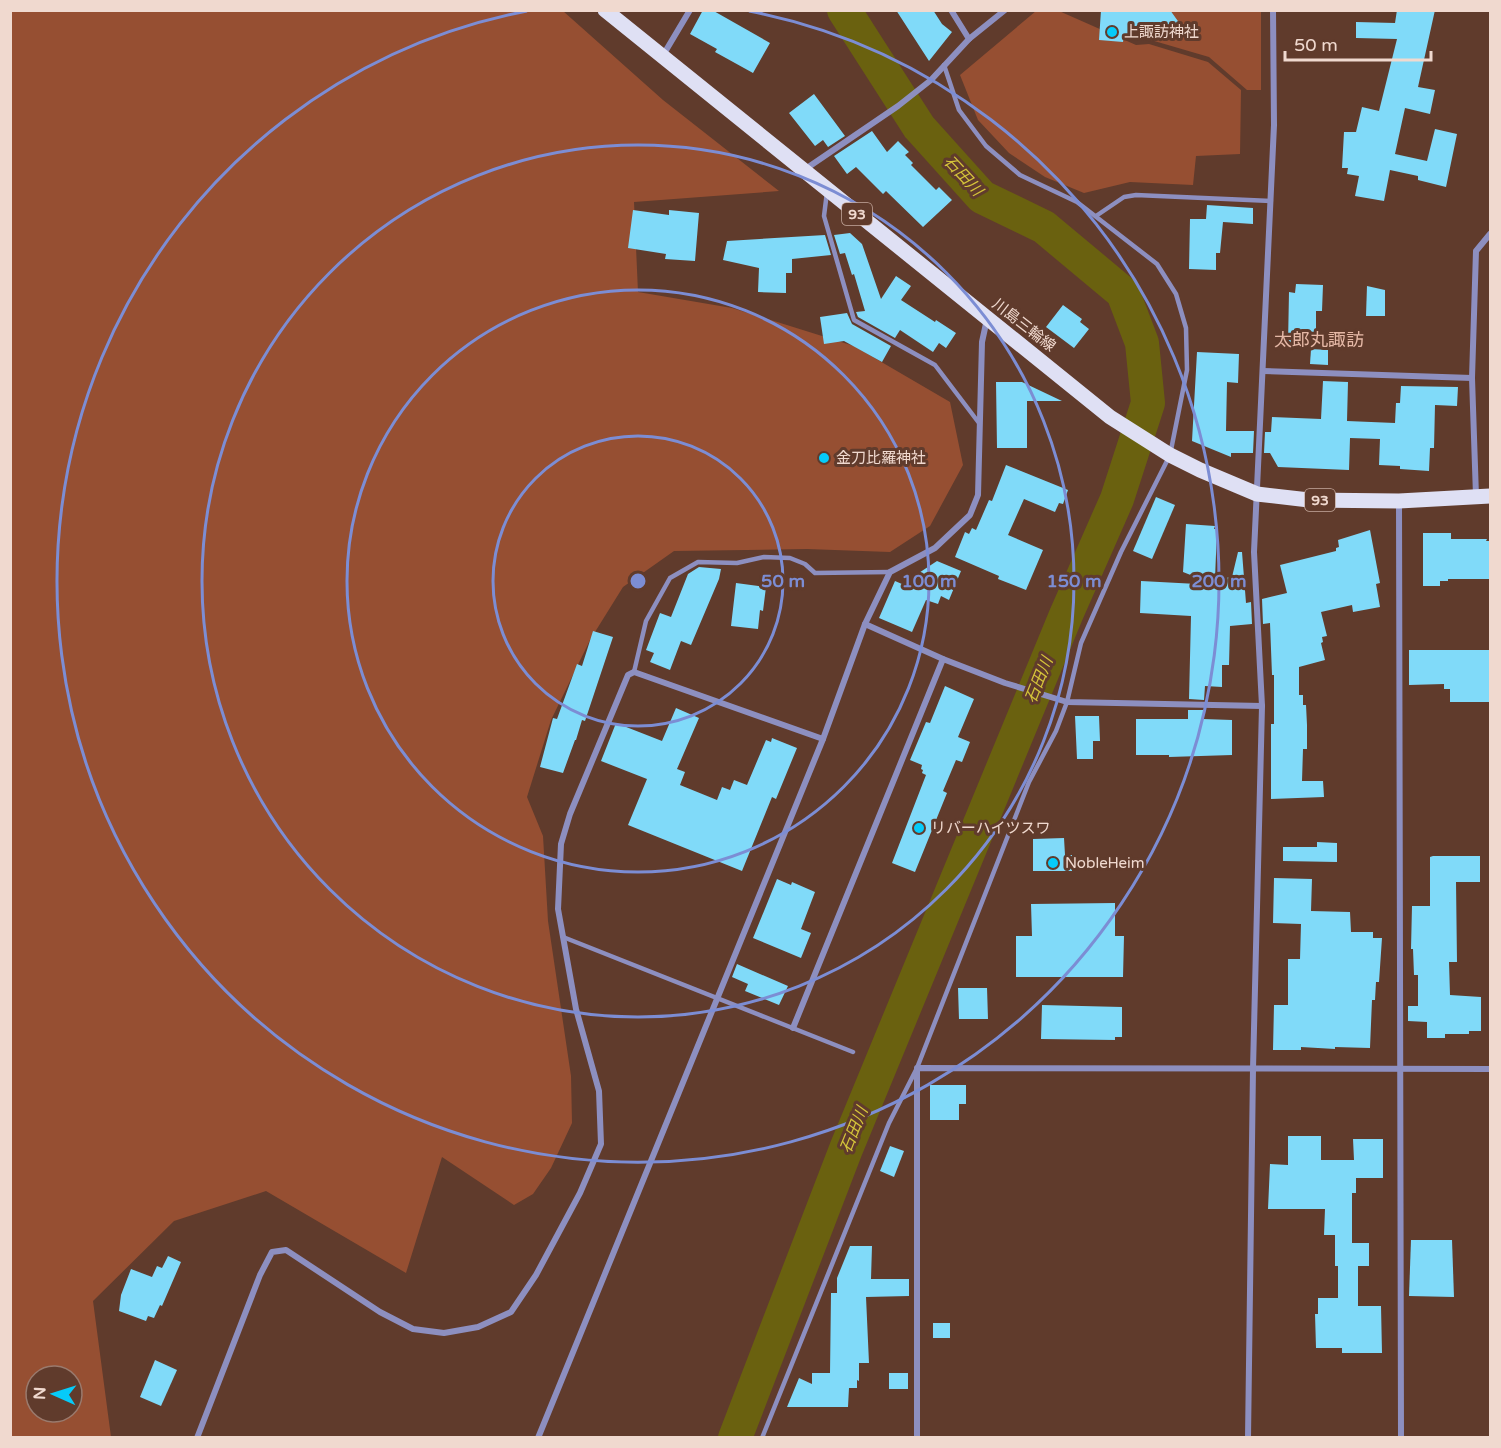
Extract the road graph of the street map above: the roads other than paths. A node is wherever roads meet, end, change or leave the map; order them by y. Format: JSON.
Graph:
{"nodes":[{"id":1,"x":604,"y":10,"type":"edge"},
{"id":2,"x":690,"y":10,"type":"edge"},
{"id":3,"x":951,"y":10,"type":"edge"},
{"id":4,"x":1005,"y":10,"type":"edge"},
{"id":5,"x":1273,"y":10,"type":"edge"},
{"id":6,"x":969,"y":39,"type":"junction"},
{"id":7,"x":662,"y":58,"type":"junction"},
{"id":8,"x":943,"y":64,"type":"junction"},
{"id":9,"x":803,"y":171,"type":"junction"},
{"id":10,"x":827,"y":190,"type":"junction"},
{"id":11,"x":1271,"y":201,"type":"junction"},
{"id":12,"x":1096,"y":216,"type":"junction"},
{"id":13,"x":1491,"y":234,"type":"edge"},
{"id":14,"x":987,"y":319,"type":"junction"},
{"id":15,"x":1263,"y":370,"type":"junction"},
{"id":16,"x":1472,"y":378,"type":"junction"},
{"id":17,"x":979,"y":423,"type":"junction"},
{"id":18,"x":1165,"y":452,"type":"junction"},
{"id":19,"x":1257,"y":494,"type":"junction"},
{"id":20,"x":1483,"y":496,"type":"edge"},
{"id":21,"x":1399,"y":501,"type":"junction"},
{"id":22,"x":890,"y":572,"type":"junction"},
{"id":23,"x":865,"y":624,"type":"junction"},
{"id":24,"x":943,"y":659,"type":"junction"},
{"id":25,"x":634,"y":672,"type":"junction"},
{"id":26,"x":1067,"y":702,"type":"junction"},
{"id":27,"x":1262,"y":706,"type":"junction"},
{"id":28,"x":823,"y":739,"type":"junction"},
{"id":29,"x":563,"y":937,"type":"junction"},
{"id":30,"x":718,"y":997,"type":"junction"},
{"id":31,"x":793,"y":1028,"type":"junction"},
{"id":32,"x":853,"y":1052,"type":"dead end"},
{"id":33,"x":916,"y":1068,"type":"junction"},
{"id":34,"x":1254,"y":1069,"type":"junction"},
{"id":35,"x":1491,"y":1069,"type":"edge"},
{"id":36,"x":1398,"y":1070,"type":"junction"},
{"id":37,"x":197,"y":1437,"type":"edge"},
{"id":38,"x":538,"y":1437,"type":"edge"},
{"id":39,"x":762,"y":1437,"type":"edge"},
{"id":40,"x":917,"y":1437,"type":"edge"},
{"id":41,"x":1248,"y":1437,"type":"edge"},
{"id":42,"x":1401,"y":1437,"type":"edge"}],
"edges":[{"from":1,"to":7,"type":"main road","name":"川島三輪線","number":"93"},
{"from":2,"to":7,"type":"street"},
{"from":3,"to":6,"type":"street"},
{"from":4,"to":6,"type":"street"},
{"from":5,"to":11,"type":"street"},
{"from":6,"to":8,"type":"street"},
{"from":7,"to":9,"type":"main road","name":"川島三輪線","number":"93"},
{"from":8,"to":9,"type":"street"},
{"from":8,"to":12,"type":"lane"},
{"from":9,"to":10,"type":"main road","name":"川島三輪線","number":"93"},
{"from":10,"to":14,"type":"main road","name":"川島三輪線","number":"93"},
{"from":10,"to":17,"type":"lane"},
{"from":11,"to":12,"type":"lane"},
{"from":11,"to":15,"type":"street"},
{"from":12,"to":18,"type":"lane"},
{"from":13,"to":16,"type":"street"},
{"from":14,"to":17,"type":"street"},
{"from":14,"to":18,"type":"main road","name":"川島三輪線","number":"93"},
{"from":15,"to":16,"type":"street"},
{"from":15,"to":19,"type":"street"},
{"from":16,"to":20,"type":"street"},
{"from":17,"to":22,"type":"street"},
{"from":18,"to":19,"type":"main road","name":"川島三輪線","number":"93"},
{"from":18,"to":26,"type":"lane"},
{"from":19,"to":21,"type":"main road","name":"川島三輪線","number":"93"},
{"from":19,"to":27,"type":"street"},
{"from":20,"to":21,"type":"main road","name":"川島三輪線","number":"93"},
{"from":21,"to":36,"type":"street"},
{"from":22,"to":23,"type":"street"},
{"from":22,"to":25,"type":"lane"},
{"from":23,"to":24,"type":"street"},
{"from":23,"to":28,"type":"street"},
{"from":24,"to":26,"type":"street"},
{"from":24,"to":31,"type":"street"},
{"from":25,"to":28,"type":"street"},
{"from":25,"to":29,"type":"street"},
{"from":26,"to":27,"type":"street"},
{"from":26,"to":33,"type":"lane"},
{"from":27,"to":34,"type":"street"},
{"from":28,"to":30,"type":"street"},
{"from":29,"to":30,"type":"lane"},
{"from":29,"to":37,"type":"street"},
{"from":30,"to":31,"type":"lane"},
{"from":30,"to":38,"type":"street"},
{"from":31,"to":32,"type":"lane"},
{"from":33,"to":34,"type":"street"},
{"from":33,"to":39,"type":"lane"},
{"from":33,"to":40,"type":"street"},
{"from":34,"to":36,"type":"street"},
{"from":34,"to":41,"type":"street"},
{"from":35,"to":36,"type":"street"},
{"from":36,"to":42,"type":"street"}]}
